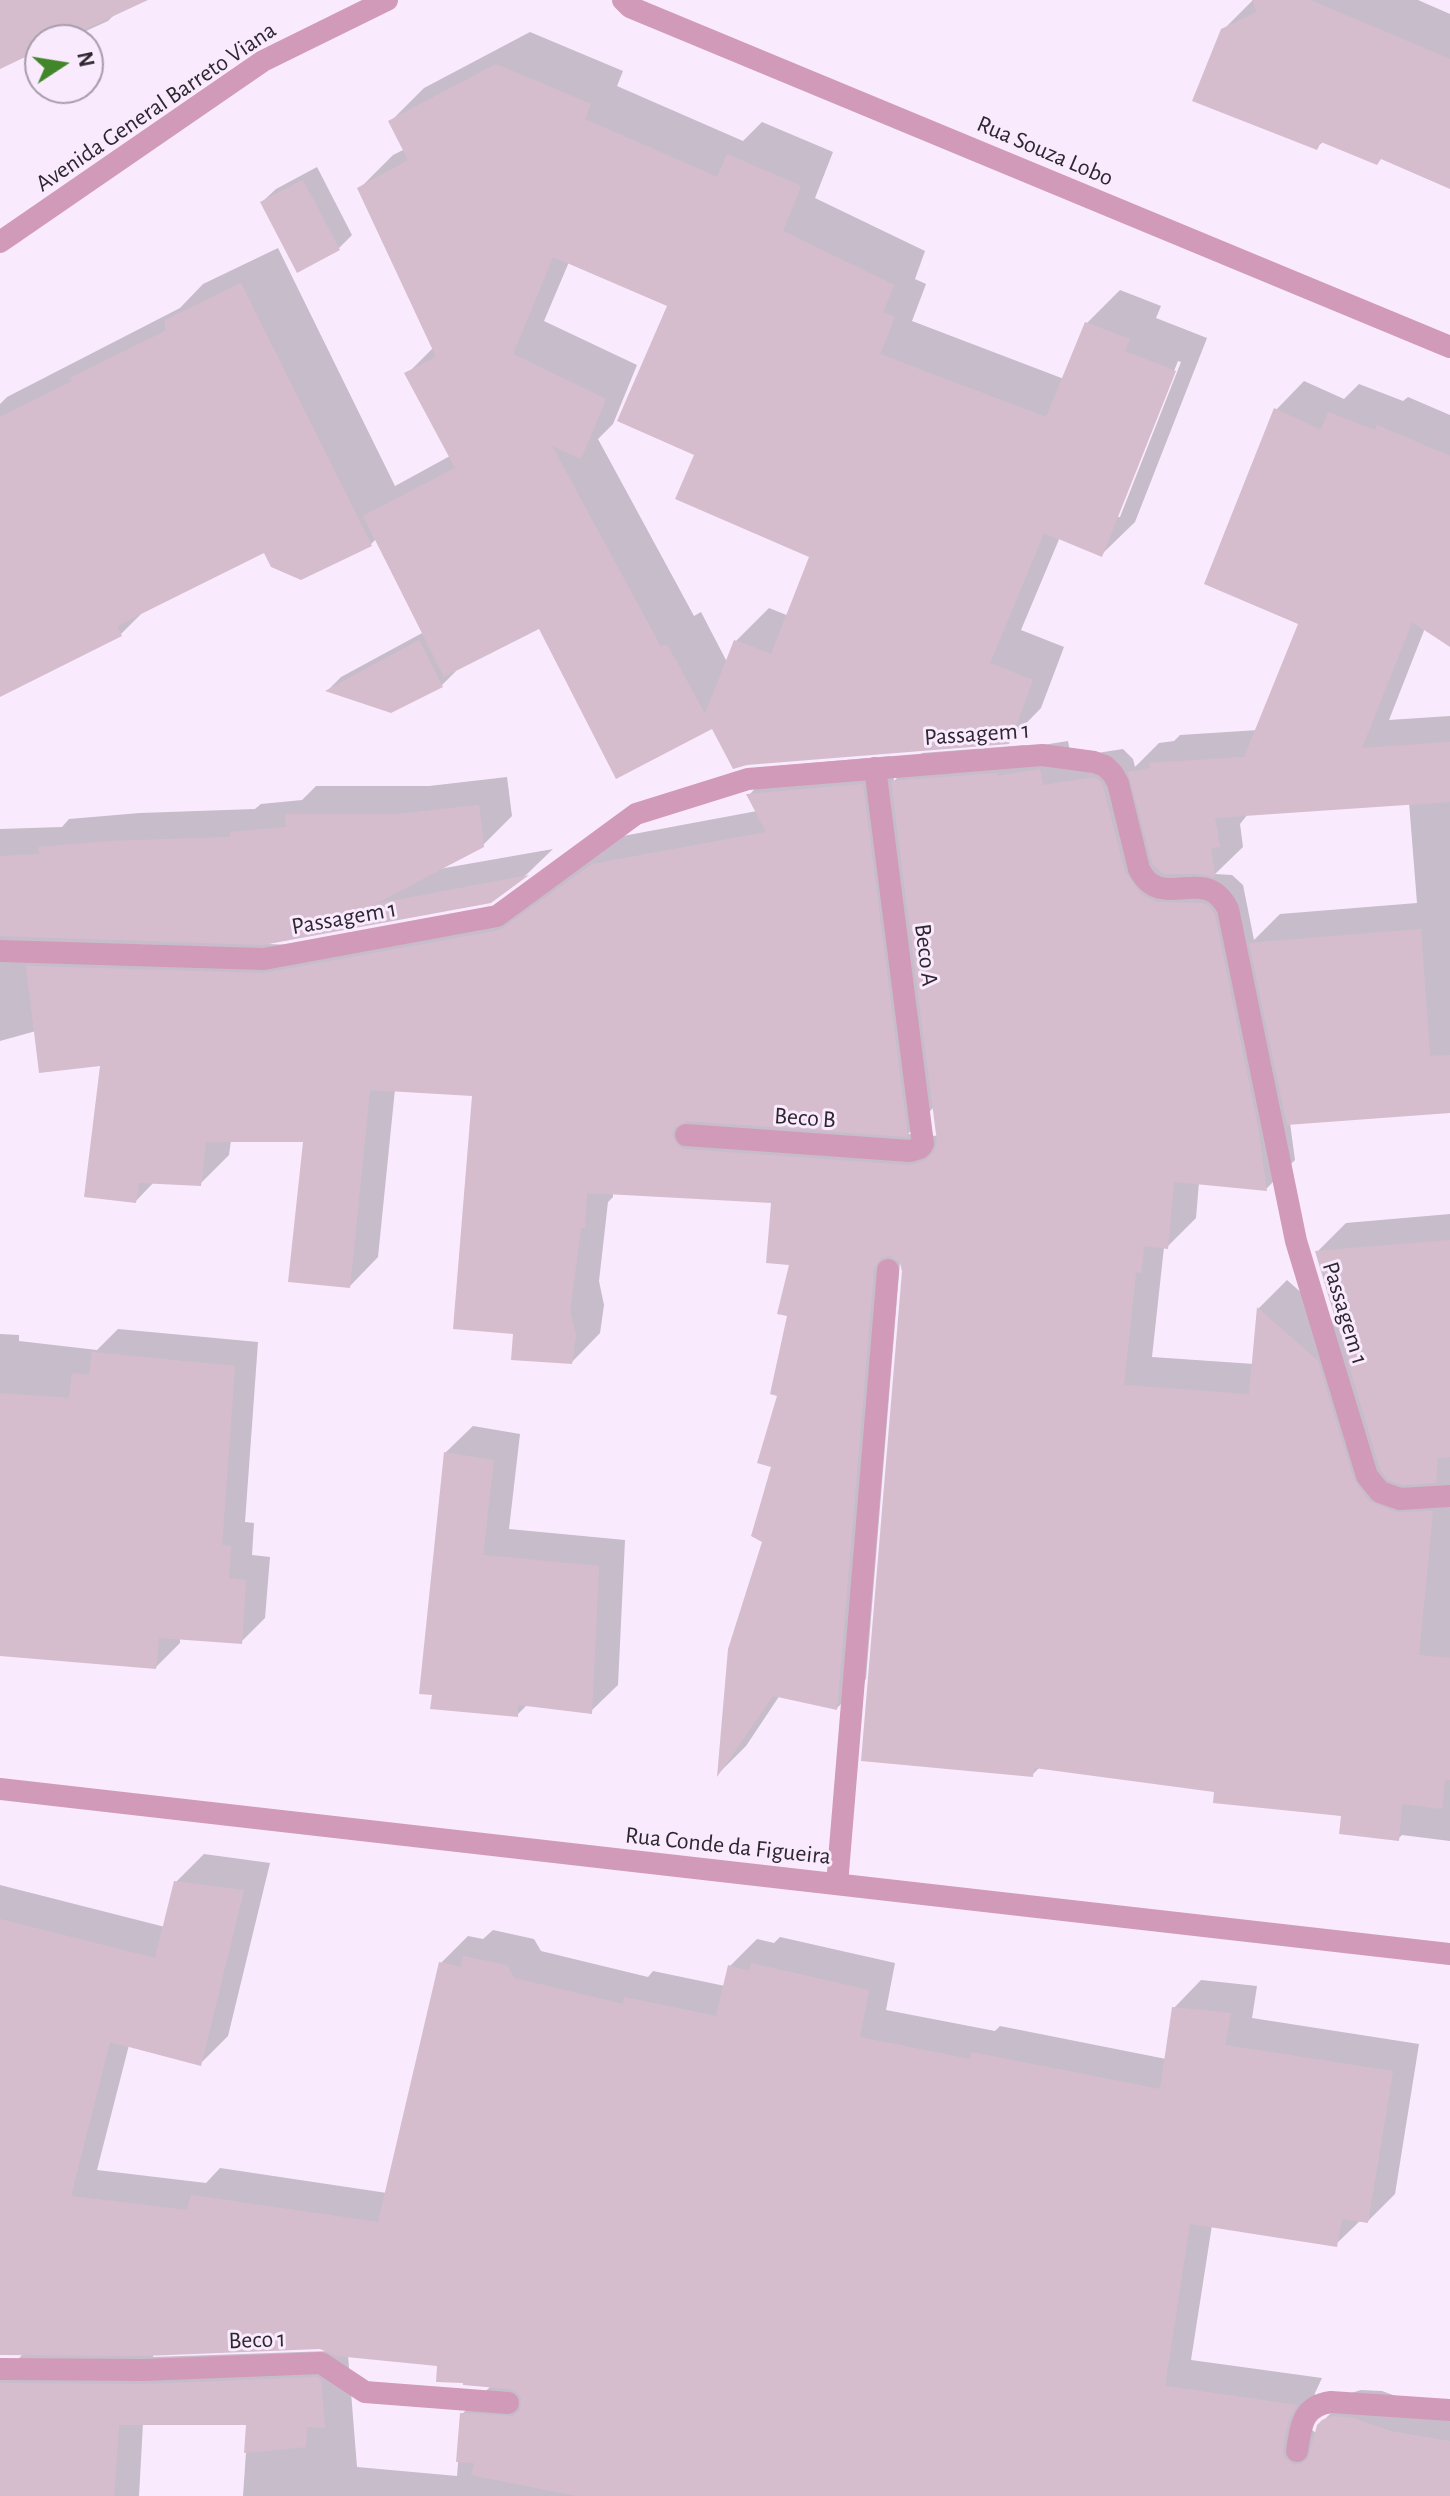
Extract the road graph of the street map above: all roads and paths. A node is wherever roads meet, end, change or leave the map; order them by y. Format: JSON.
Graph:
{"nodes":[{"id":1,"x":387,"y":0,"type":"edge"},
{"id":2,"x":623,"y":0,"type":"edge"},
{"id":3,"x":0,"y":242,"type":"edge"},
{"id":4,"x":1450,"y":347,"type":"edge"},
{"id":5,"x":875,"y":768,"type":"junction"},
{"id":6,"x":0,"y":951,"type":"edge"},
{"id":7,"x":686,"y":1135,"type":"dead end"},
{"id":8,"x":920,"y":1148,"type":"joint"},
{"id":9,"x":888,"y":1270,"type":"dead end"},
{"id":10,"x":1450,"y":1496,"type":"edge"},
{"id":11,"x":0,"y":1789,"type":"edge"},
{"id":12,"x":837,"y":1884,"type":"junction"},
{"id":13,"x":1450,"y":1954,"type":"edge"},
{"id":14,"x":0,"y":2369,"type":"edge"},
{"id":15,"x":508,"y":2403,"type":"dead end"},
{"id":16,"x":1450,"y":2410,"type":"edge"},
{"id":17,"x":1297,"y":2451,"type":"dead end"}],
"edges":[{"from":1,"to":3,"type":"street","name":"Avenida General Barreto Viana"},
{"from":2,"to":4,"type":"street","name":"Rua Souza Lobo"},
{"from":5,"to":6,"type":"street","name":"Passagem 1"},
{"from":5,"to":8,"type":"street","name":"Beco A"},
{"from":5,"to":10,"type":"street","name":"Passagem 1"},
{"from":7,"to":8,"type":"street","name":"Beco B"},
{"from":9,"to":12,"type":"street"},
{"from":11,"to":12,"type":"street","name":"Rua Conde da Figueira"},
{"from":12,"to":13,"type":"street","name":"Rua Conde da Figueira"},
{"from":14,"to":15,"type":"street","name":"Beco 1"},
{"from":16,"to":17,"type":"street"}]}
